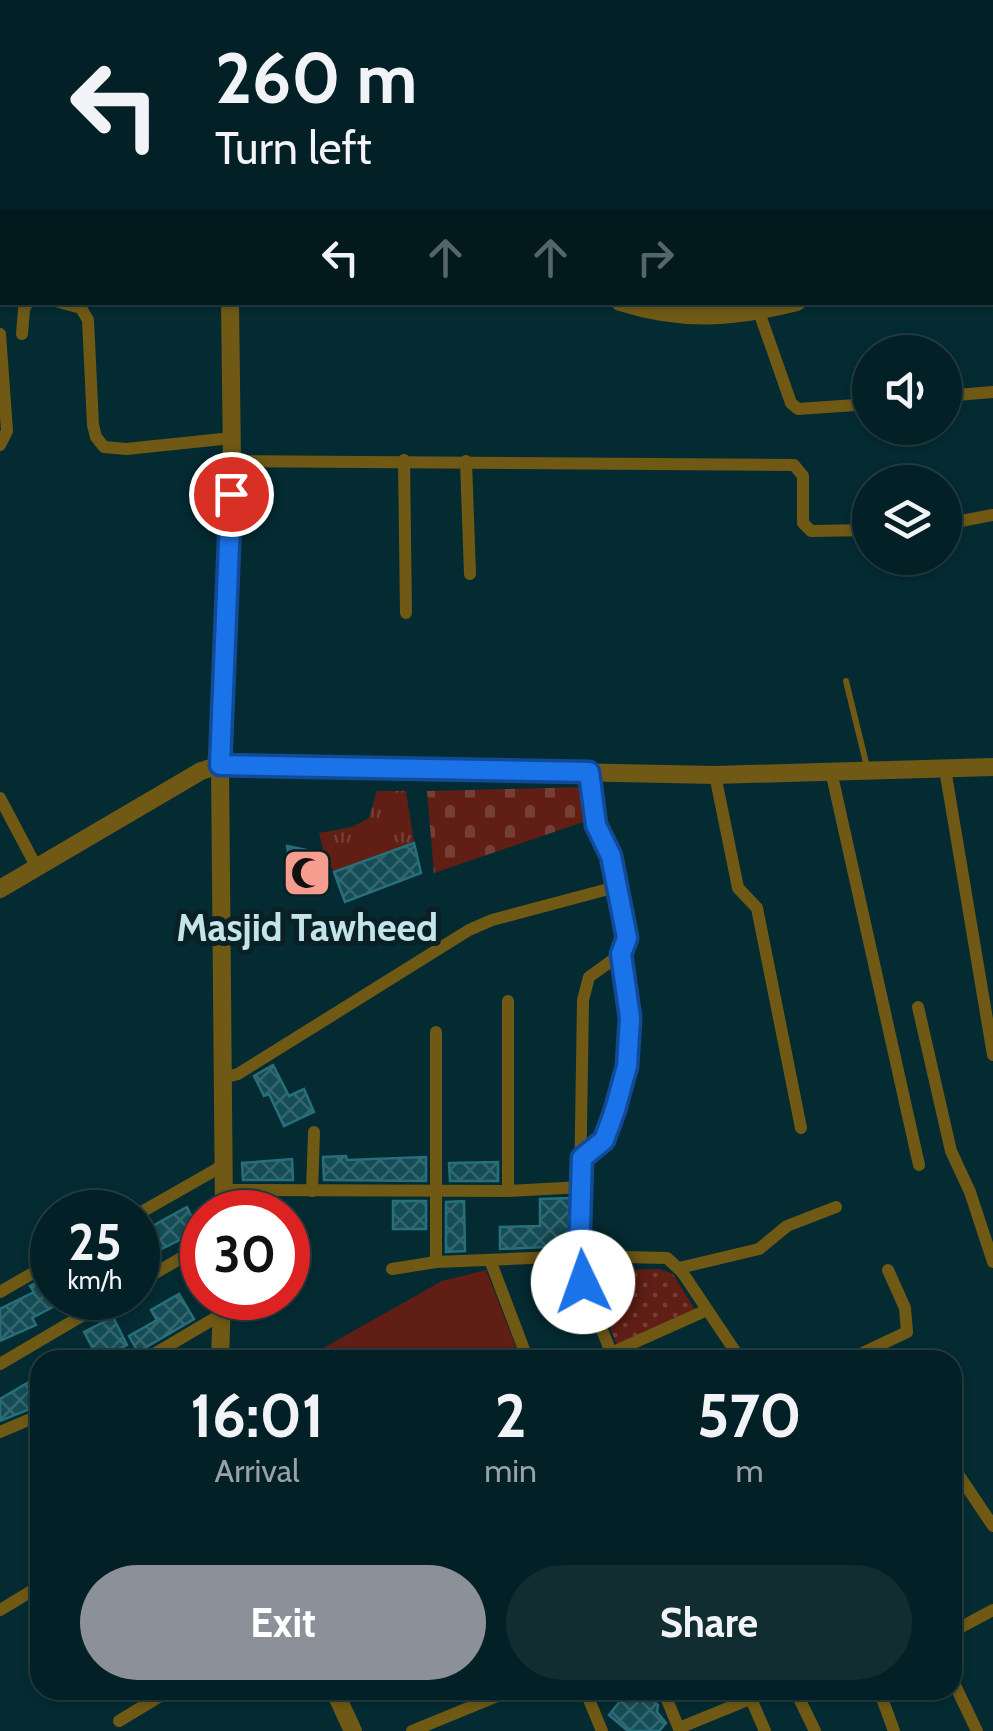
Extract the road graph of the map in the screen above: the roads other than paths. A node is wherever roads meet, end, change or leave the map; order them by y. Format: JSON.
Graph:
{"nodes":[{"id":1,"x":26,"y":305,"type":"edge"},
{"id":2,"x":70,"y":305,"type":"edge"},
{"id":3,"x":230,"y":305,"type":"edge"},
{"id":4,"x":632,"y":305,"type":"edge"},
{"id":5,"x":769,"y":308,"type":"edge"},
{"id":6,"x":719,"y":309,"type":"edge"},
{"id":7,"x":0,"y":334,"type":"edge"},
{"id":8,"x":22,"y":334,"type":"dead end"},
{"id":9,"x":993,"y":392,"type":"edge"},
{"id":10,"x":962,"y":395,"type":"edge"},
{"id":11,"x":852,"y":406,"type":"edge"},
{"id":12,"x":232,"y":438,"type":"junction"},
{"id":13,"x":0,"y":445,"type":"edge"},
{"id":14,"x":404,"y":460,"type":"junction"},
{"id":15,"x":232,"y":461,"type":"junction"},
{"id":16,"x":466,"y":461,"type":"junction"},
{"id":17,"x":993,"y":515,"type":"edge"},
{"id":18,"x":962,"y":521,"type":"edge"},
{"id":19,"x":852,"y":530,"type":"edge"},
{"id":20,"x":470,"y":574,"type":"dead end"},
{"id":21,"x":406,"y":613,"type":"dead end"},
{"id":22,"x":846,"y":681,"type":"dead end"},
{"id":23,"x":220,"y":765,"type":"junction"},
{"id":24,"x":945,"y":768,"type":"junction"},
{"id":25,"x":993,"y":768,"type":"edge"},
{"id":26,"x":868,"y":769,"type":"junction"},
{"id":27,"x":831,"y":771,"type":"junction"},
{"id":28,"x":589,"y":772,"type":"junction"},
{"id":29,"x":715,"y":774,"type":"junction"},
{"id":30,"x":0,"y":798,"type":"edge"},
{"id":31,"x":36,"y":868,"type":"junction"},
{"id":32,"x":616,"y":887,"type":"junction"},
{"id":33,"x":0,"y":889,"type":"edge"},
{"id":34,"x":621,"y":954,"type":"junction"},
{"id":35,"x":508,"y":1001,"type":"dead end"},
{"id":36,"x":918,"y":1007,"type":"dead end"},
{"id":37,"x":436,"y":1032,"type":"dead end"},
{"id":38,"x":993,"y":1055,"type":"edge"},
{"id":39,"x":224,"y":1078,"type":"junction"},
{"id":40,"x":801,"y":1128,"type":"dead end"},
{"id":41,"x":314,"y":1132,"type":"dead end"},
{"id":42,"x":582,"y":1158,"type":"junction"},
{"id":43,"x":919,"y":1165,"type":"dead end"},
{"id":44,"x":224,"y":1166,"type":"junction"},
{"id":45,"x":582,"y":1187,"type":"junction"},
{"id":46,"x":225,"y":1190,"type":"edge"},
{"id":47,"x":436,"y":1190,"type":"junction"},
{"id":48,"x":312,"y":1191,"type":"joint"},
{"id":49,"x":508,"y":1191,"type":"junction"},
{"id":50,"x":160,"y":1202,"type":"edge"},
{"id":51,"x":836,"y":1207,"type":"dead end"},
{"id":52,"x":579,"y":1256,"type":"junction"},
{"id":53,"x":490,"y":1260,"type":"junction"},
{"id":54,"x":436,"y":1262,"type":"junction"},
{"id":55,"x":993,"y":1262,"type":"edge"},
{"id":56,"x":679,"y":1268,"type":"junction"},
{"id":57,"x":392,"y":1269,"type":"dead end"},
{"id":58,"x":888,"y":1270,"type":"dead end"},
{"id":59,"x":30,"y":1275,"type":"edge"},
{"id":60,"x":0,"y":1292,"type":"edge"},
{"id":61,"x":707,"y":1310,"type":"junction"},
{"id":62,"x":75,"y":1320,"type":"edge"},
{"id":63,"x":202,"y":1320,"type":"edge"},
{"id":64,"x":221,"y":1320,"type":"edge"},
{"id":65,"x":158,"y":1350,"type":"edge"},
{"id":66,"x":220,"y":1350,"type":"edge"},
{"id":67,"x":524,"y":1350,"type":"edge"},
{"id":68,"x":609,"y":1350,"type":"edge"},
{"id":69,"x":626,"y":1350,"type":"edge"},
{"id":70,"x":735,"y":1350,"type":"edge"},
{"id":71,"x":869,"y":1350,"type":"edge"},
{"id":72,"x":0,"y":1364,"type":"edge"},
{"id":73,"x":30,"y":1419,"type":"edge"},
{"id":74,"x":0,"y":1432,"type":"edge"},
{"id":75,"x":962,"y":1480,"type":"edge"},
{"id":76,"x":993,"y":1526,"type":"edge"},
{"id":77,"x":30,"y":1592,"type":"edge"},
{"id":78,"x":0,"y":1610,"type":"edge"},
{"id":79,"x":993,"y":1610,"type":"edge"},
{"id":80,"x":962,"y":1627,"type":"edge"},
{"id":81,"x":154,"y":1700,"type":"edge"},
{"id":82,"x":339,"y":1700,"type":"edge"},
{"id":83,"x":488,"y":1700,"type":"edge"},
{"id":84,"x":589,"y":1700,"type":"edge"},
{"id":85,"x":667,"y":1700,"type":"edge"},
{"id":86,"x":748,"y":1700,"type":"edge"},
{"id":87,"x":750,"y":1700,"type":"edge"},
{"id":88,"x":800,"y":1700,"type":"edge"},
{"id":89,"x":883,"y":1700,"type":"edge"},
{"id":90,"x":962,"y":1700,"type":"edge"},
{"id":91,"x":119,"y":1721,"type":"dead end"},
{"id":92,"x":679,"y":1730,"type":"edge"},
{"id":93,"x":353,"y":1731,"type":"edge"},
{"id":94,"x":412,"y":1731,"type":"edge"},
{"id":95,"x":602,"y":1731,"type":"edge"},
{"id":96,"x":764,"y":1731,"type":"edge"},
{"id":97,"x":815,"y":1731,"type":"edge"},
{"id":98,"x":894,"y":1731,"type":"edge"},
{"id":99,"x":977,"y":1731,"type":"edge"}],
"edges":[{"from":1,"to":8,"type":"street"},
{"from":2,"to":12,"type":"street"},
{"from":3,"to":12,"type":"street"},
{"from":4,"to":6,"type":"street"},
{"from":5,"to":6,"type":"street"},
{"from":5,"to":11,"type":"street"},
{"from":7,"to":13,"type":"street"},
{"from":9,"to":10,"type":"street"},
{"from":12,"to":15,"type":"street"},
{"from":14,"to":15,"type":"street"},
{"from":14,"to":16,"type":"street"},
{"from":14,"to":21,"type":"street"},
{"from":15,"to":23,"type":"street"},
{"from":16,"to":19,"type":"street"},
{"from":16,"to":20,"type":"street"},
{"from":17,"to":18,"type":"street"},
{"from":22,"to":26,"type":"lane"},
{"from":23,"to":28,"type":"street"},
{"from":23,"to":31,"type":"street"},
{"from":23,"to":39,"type":"street"},
{"from":24,"to":25,"type":"street"},
{"from":24,"to":26,"type":"street"},
{"from":24,"to":38,"type":"street"},
{"from":26,"to":27,"type":"street"},
{"from":27,"to":29,"type":"street"},
{"from":27,"to":43,"type":"street"},
{"from":28,"to":29,"type":"street"},
{"from":28,"to":32,"type":"street"},
{"from":29,"to":40,"type":"street"},
{"from":30,"to":31,"type":"street"},
{"from":31,"to":33,"type":"street"},
{"from":32,"to":34,"type":"street"},
{"from":32,"to":39,"type":"street"},
{"from":34,"to":42,"type":"street"},
{"from":34,"to":42,"type":"street"},
{"from":35,"to":49,"type":"street"},
{"from":36,"to":55,"type":"street"},
{"from":37,"to":47,"type":"street"},
{"from":39,"to":44,"type":"street"},
{"from":41,"to":48,"type":"street"},
{"from":42,"to":45,"type":"street"},
{"from":44,"to":46,"type":"street"},
{"from":44,"to":50,"type":"street"},
{"from":45,"to":49,"type":"street"},
{"from":45,"to":52,"type":"street"},
{"from":47,"to":48,"type":"street"},
{"from":47,"to":49,"type":"street"},
{"from":47,"to":54,"type":"street"},
{"from":51,"to":56,"type":"street"},
{"from":52,"to":53,"type":"street"},
{"from":52,"to":56,"type":"street"},
{"from":52,"to":68,"type":"street"},
{"from":53,"to":54,"type":"street"},
{"from":53,"to":67,"type":"street"},
{"from":54,"to":57,"type":"street"},
{"from":56,"to":61,"type":"street"},
{"from":58,"to":71,"type":"street"},
{"from":59,"to":60,"type":"street"},
{"from":61,"to":69,"type":"street"},
{"from":61,"to":70,"type":"street"},
{"from":62,"to":72,"type":"street"},
{"from":63,"to":65,"type":"street"},
{"from":64,"to":66,"type":"street"},
{"from":73,"to":74,"type":"street"},
{"from":75,"to":76,"type":"street"},
{"from":77,"to":78,"type":"street"},
{"from":79,"to":80,"type":"street"},
{"from":81,"to":91,"type":"street"},
{"from":82,"to":93,"type":"street"},
{"from":83,"to":94,"type":"street"},
{"from":84,"to":95,"type":"street"},
{"from":85,"to":92,"type":"street"},
{"from":86,"to":92,"type":"street"},
{"from":87,"to":96,"type":"street"},
{"from":88,"to":97,"type":"street"},
{"from":89,"to":98,"type":"street"},
{"from":90,"to":99,"type":"street"}]}
